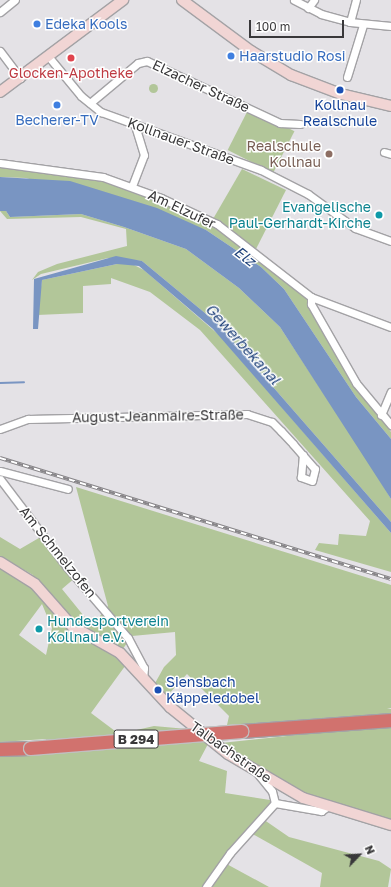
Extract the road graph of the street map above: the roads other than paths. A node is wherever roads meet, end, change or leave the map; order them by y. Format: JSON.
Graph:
{"nodes":[{"id":1,"x":15,"y":0,"type":"edge"},
{"id":2,"x":123,"y":0,"type":"edge"},
{"id":3,"x":182,"y":0,"type":"edge"},
{"id":4,"x":294,"y":0,"type":"edge"},
{"id":5,"x":314,"y":0,"type":"edge"},
{"id":6,"x":356,"y":0,"type":"edge"},
{"id":7,"x":308,"y":8,"type":"junction"},
{"id":8,"x":0,"y":12,"type":"edge"},
{"id":9,"x":350,"y":22,"type":"junction"},
{"id":10,"x":363,"y":25,"type":"junction"},
{"id":11,"x":391,"y":26,"type":"edge"},
{"id":12,"x":0,"y":51,"type":"edge"},
{"id":13,"x":48,"y":56,"type":"junction"},
{"id":14,"x":347,"y":77,"type":"dead end"},
{"id":15,"x":20,"y":78,"type":"junction"},
{"id":16,"x":0,"y":92,"type":"edge"},
{"id":17,"x":90,"y":103,"type":"junction"},
{"id":18,"x":391,"y":106,"type":"edge"},
{"id":19,"x":300,"y":124,"type":"dead end"},
{"id":20,"x":135,"y":125,"type":"junction"},
{"id":21,"x":0,"y":163,"type":"edge"},
{"id":22,"x":132,"y":186,"type":"junction"},
{"id":23,"x":391,"y":241,"type":"edge"},
{"id":24,"x":311,"y":296,"type":"junction"},
{"id":25,"x":391,"y":327,"type":"edge"},
{"id":26,"x":391,"y":392,"type":"edge"},
{"id":27,"x":381,"y":415,"type":"junction"},
{"id":28,"x":391,"y":425,"type":"edge"},
{"id":29,"x":0,"y":429,"type":"edge"},
{"id":30,"x":303,"y":455,"type":"dead end"},
{"id":31,"x":0,"y":471,"type":"edge"},
{"id":32,"x":0,"y":478,"type":"edge"},
{"id":33,"x":68,"y":489,"type":"dead end"},
{"id":34,"x":0,"y":562,"type":"edge"},
{"id":35,"x":143,"y":679,"type":"junction"},
{"id":36,"x":391,"y":720,"type":"edge"},
{"id":37,"x":0,"y":749,"type":"edge"},
{"id":38,"x":254,"y":769,"type":"junction"},
{"id":39,"x":275,"y":803,"type":"junction"},
{"id":40,"x":327,"y":806,"type":"junction"},
{"id":41,"x":391,"y":825,"type":"edge"},
{"id":42,"x":206,"y":887,"type":"edge"}],
"edges":[{"from":1,"to":8,"type":"street"},
{"from":2,"to":13,"type":"street"},
{"from":3,"to":18,"type":"street"},
{"from":4,"to":7,"type":"street"},
{"from":5,"to":7,"type":"street"},
{"from":6,"to":9,"type":"street"},
{"from":7,"to":9,"type":"street"},
{"from":9,"to":10,"type":"street"},
{"from":10,"to":11,"type":"street"},
{"from":10,"to":14,"type":"street"},
{"from":12,"to":15,"type":"street"},
{"from":13,"to":15,"type":"street"},
{"from":13,"to":17,"type":"street","name":"Kollnauer Straße"},
{"from":15,"to":16,"type":"street"},
{"from":17,"to":19,"type":"street","name":"Elzacher Straße"},
{"from":17,"to":20,"type":"street","name":"Kollnauer Straße"},
{"from":20,"to":22,"type":"street"},
{"from":20,"to":23,"type":"street","name":"Kollnauer Straße"},
{"from":21,"to":22,"type":"street","name":"Am Elzufer"},
{"from":22,"to":24,"type":"street","name":"Am Elzufer"},
{"from":24,"to":25,"type":"street","name":"Am Elzufer"},
{"from":24,"to":27,"type":"street"},
{"from":26,"to":27,"type":"street"},
{"from":27,"to":28,"type":"street"},
{"from":29,"to":30,"type":"street","name":"August-Jeanmaire-Straße"},
{"from":31,"to":33,"type":"street"},
{"from":32,"to":35,"type":"street","name":"Am Schmelzofen"},
{"from":34,"to":35,"type":"street","name":"Talbachstraße"},
{"from":35,"to":38,"type":"street","name":"Talbachstraße"},
{"from":36,"to":37,"type":"highway","number":"B 294","bridge":true},
{"from":38,"to":39,"type":"street"},
{"from":38,"to":40,"type":"street","name":"Talbachstraße"},
{"from":39,"to":40,"type":"street"},
{"from":39,"to":42,"type":"street"},
{"from":40,"to":41,"type":"street","name":"Talbachstraße"}]}
